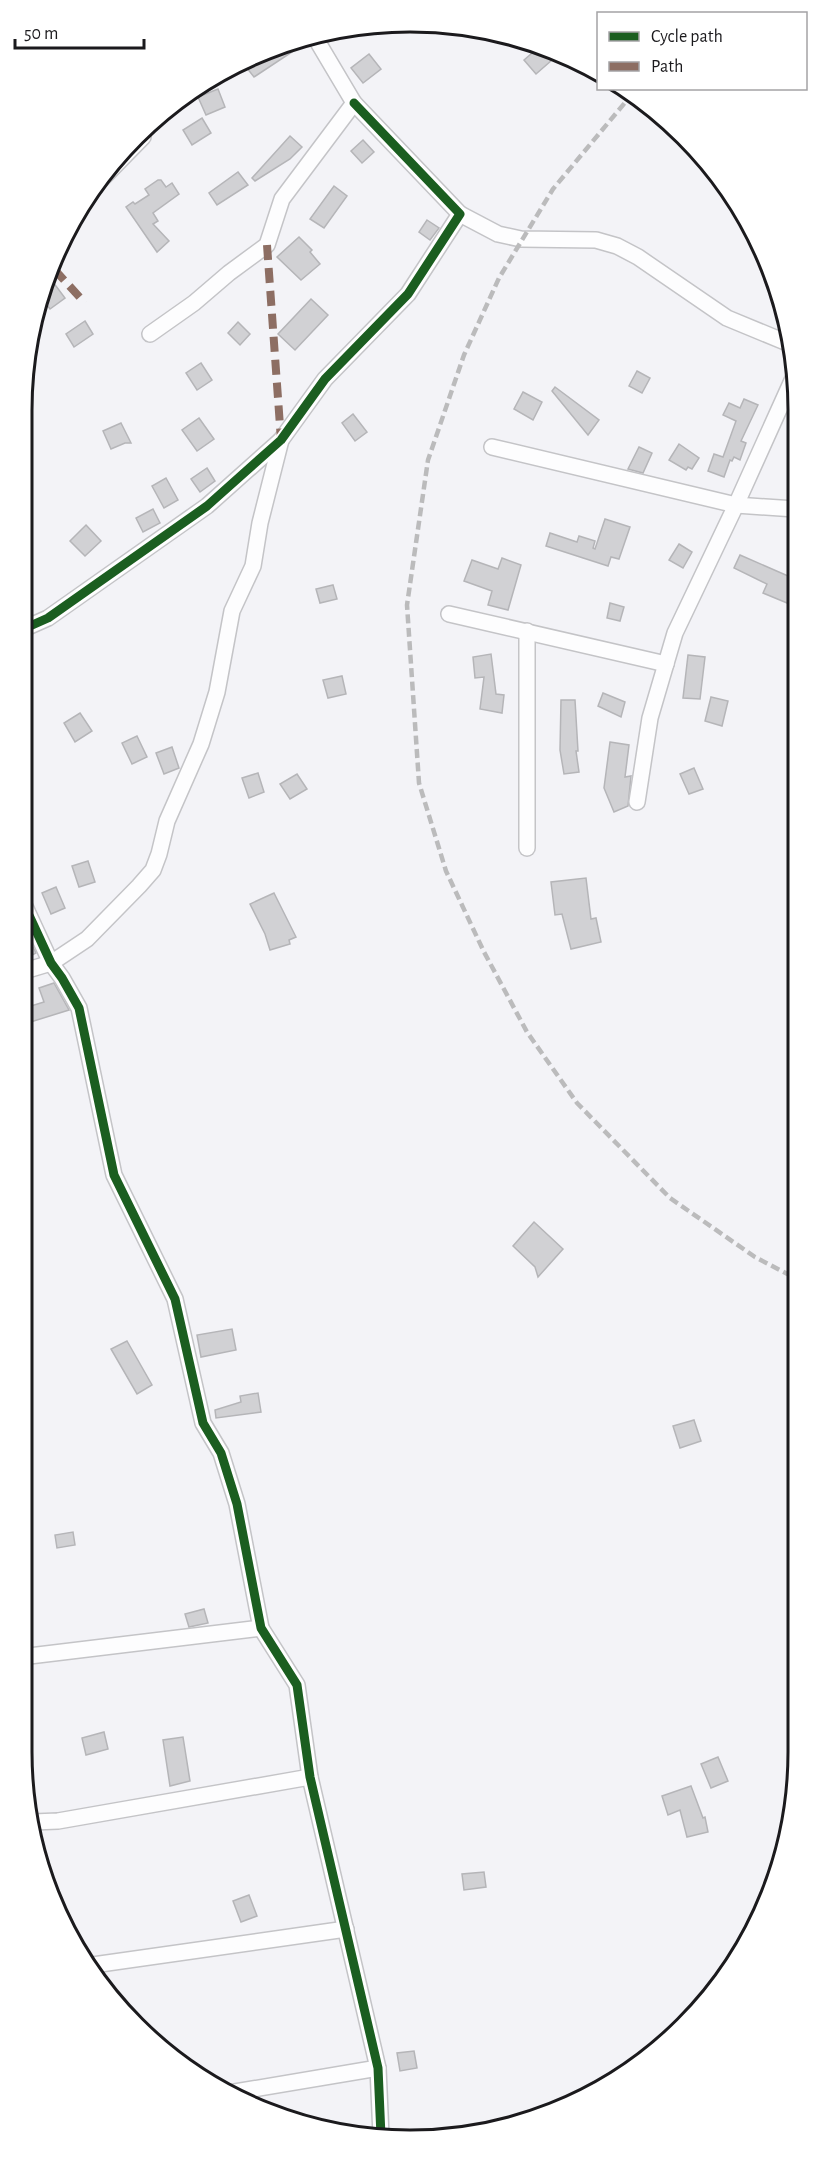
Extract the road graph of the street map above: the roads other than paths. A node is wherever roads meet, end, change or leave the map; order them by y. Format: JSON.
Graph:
{"nodes":[{"id":1,"x":318,"y":43,"type":"edge"},
{"id":2,"x":354,"y":103,"type":"junction"},
{"id":3,"x":460,"y":214,"type":"junction"},
{"id":4,"x":150,"y":334,"type":"dead end"},
{"id":5,"x":781,"y":340,"type":"edge"},
{"id":6,"x":787,"y":392,"type":"edge"},
{"id":7,"x":281,"y":440,"type":"junction"},
{"id":8,"x":492,"y":447,"type":"dead end"},
{"id":9,"x":736,"y":505,"type":"junction"},
{"id":10,"x":788,"y":509,"type":"edge"},
{"id":11,"x":449,"y":614,"type":"dead end"},
{"id":12,"x":32,"y":625,"type":"edge"},
{"id":13,"x":527,"y":631,"type":"junction"},
{"id":14,"x":666,"y":664,"type":"junction"},
{"id":15,"x":637,"y":802,"type":"dead end"},
{"id":16,"x":526,"y":848,"type":"dead end"},
{"id":17,"x":32,"y":922,"type":"edge"},
{"id":18,"x":51,"y":963,"type":"junction"},
{"id":19,"x":32,"y":969,"type":"edge"},
{"id":20,"x":261,"y":1628,"type":"junction"},
{"id":21,"x":32,"y":1657,"type":"edge"},
{"id":22,"x":310,"y":1777,"type":"junction"},
{"id":23,"x":38,"y":1822,"type":"edge"},
{"id":24,"x":346,"y":1929,"type":"junction"},
{"id":25,"x":97,"y":1964,"type":"edge"},
{"id":26,"x":378,"y":2068,"type":"junction"},
{"id":27,"x":240,"y":2090,"type":"edge"},
{"id":28,"x":381,"y":2128,"type":"edge"}],
"edges":[{"from":1,"to":2,"type":"street"},
{"from":2,"to":3,"type":"street"},
{"from":2,"to":4,"type":"street"},
{"from":3,"to":5,"type":"street"},
{"from":3,"to":7,"type":"street"},
{"from":6,"to":9,"type":"street"},
{"from":7,"to":12,"type":"street"},
{"from":7,"to":18,"type":"street"},
{"from":8,"to":9,"type":"street"},
{"from":9,"to":10,"type":"street"},
{"from":9,"to":14,"type":"street"},
{"from":11,"to":13,"type":"street"},
{"from":13,"to":14,"type":"street"},
{"from":13,"to":16,"type":"street"},
{"from":14,"to":15,"type":"street"},
{"from":17,"to":18,"type":"street"},
{"from":18,"to":19,"type":"street"},
{"from":18,"to":20,"type":"street"},
{"from":20,"to":21,"type":"street"},
{"from":20,"to":22,"type":"street"},
{"from":22,"to":23,"type":"street"},
{"from":22,"to":24,"type":"street"},
{"from":24,"to":25,"type":"street"},
{"from":24,"to":26,"type":"street"},
{"from":26,"to":27,"type":"street"},
{"from":26,"to":28,"type":"street"}]}
